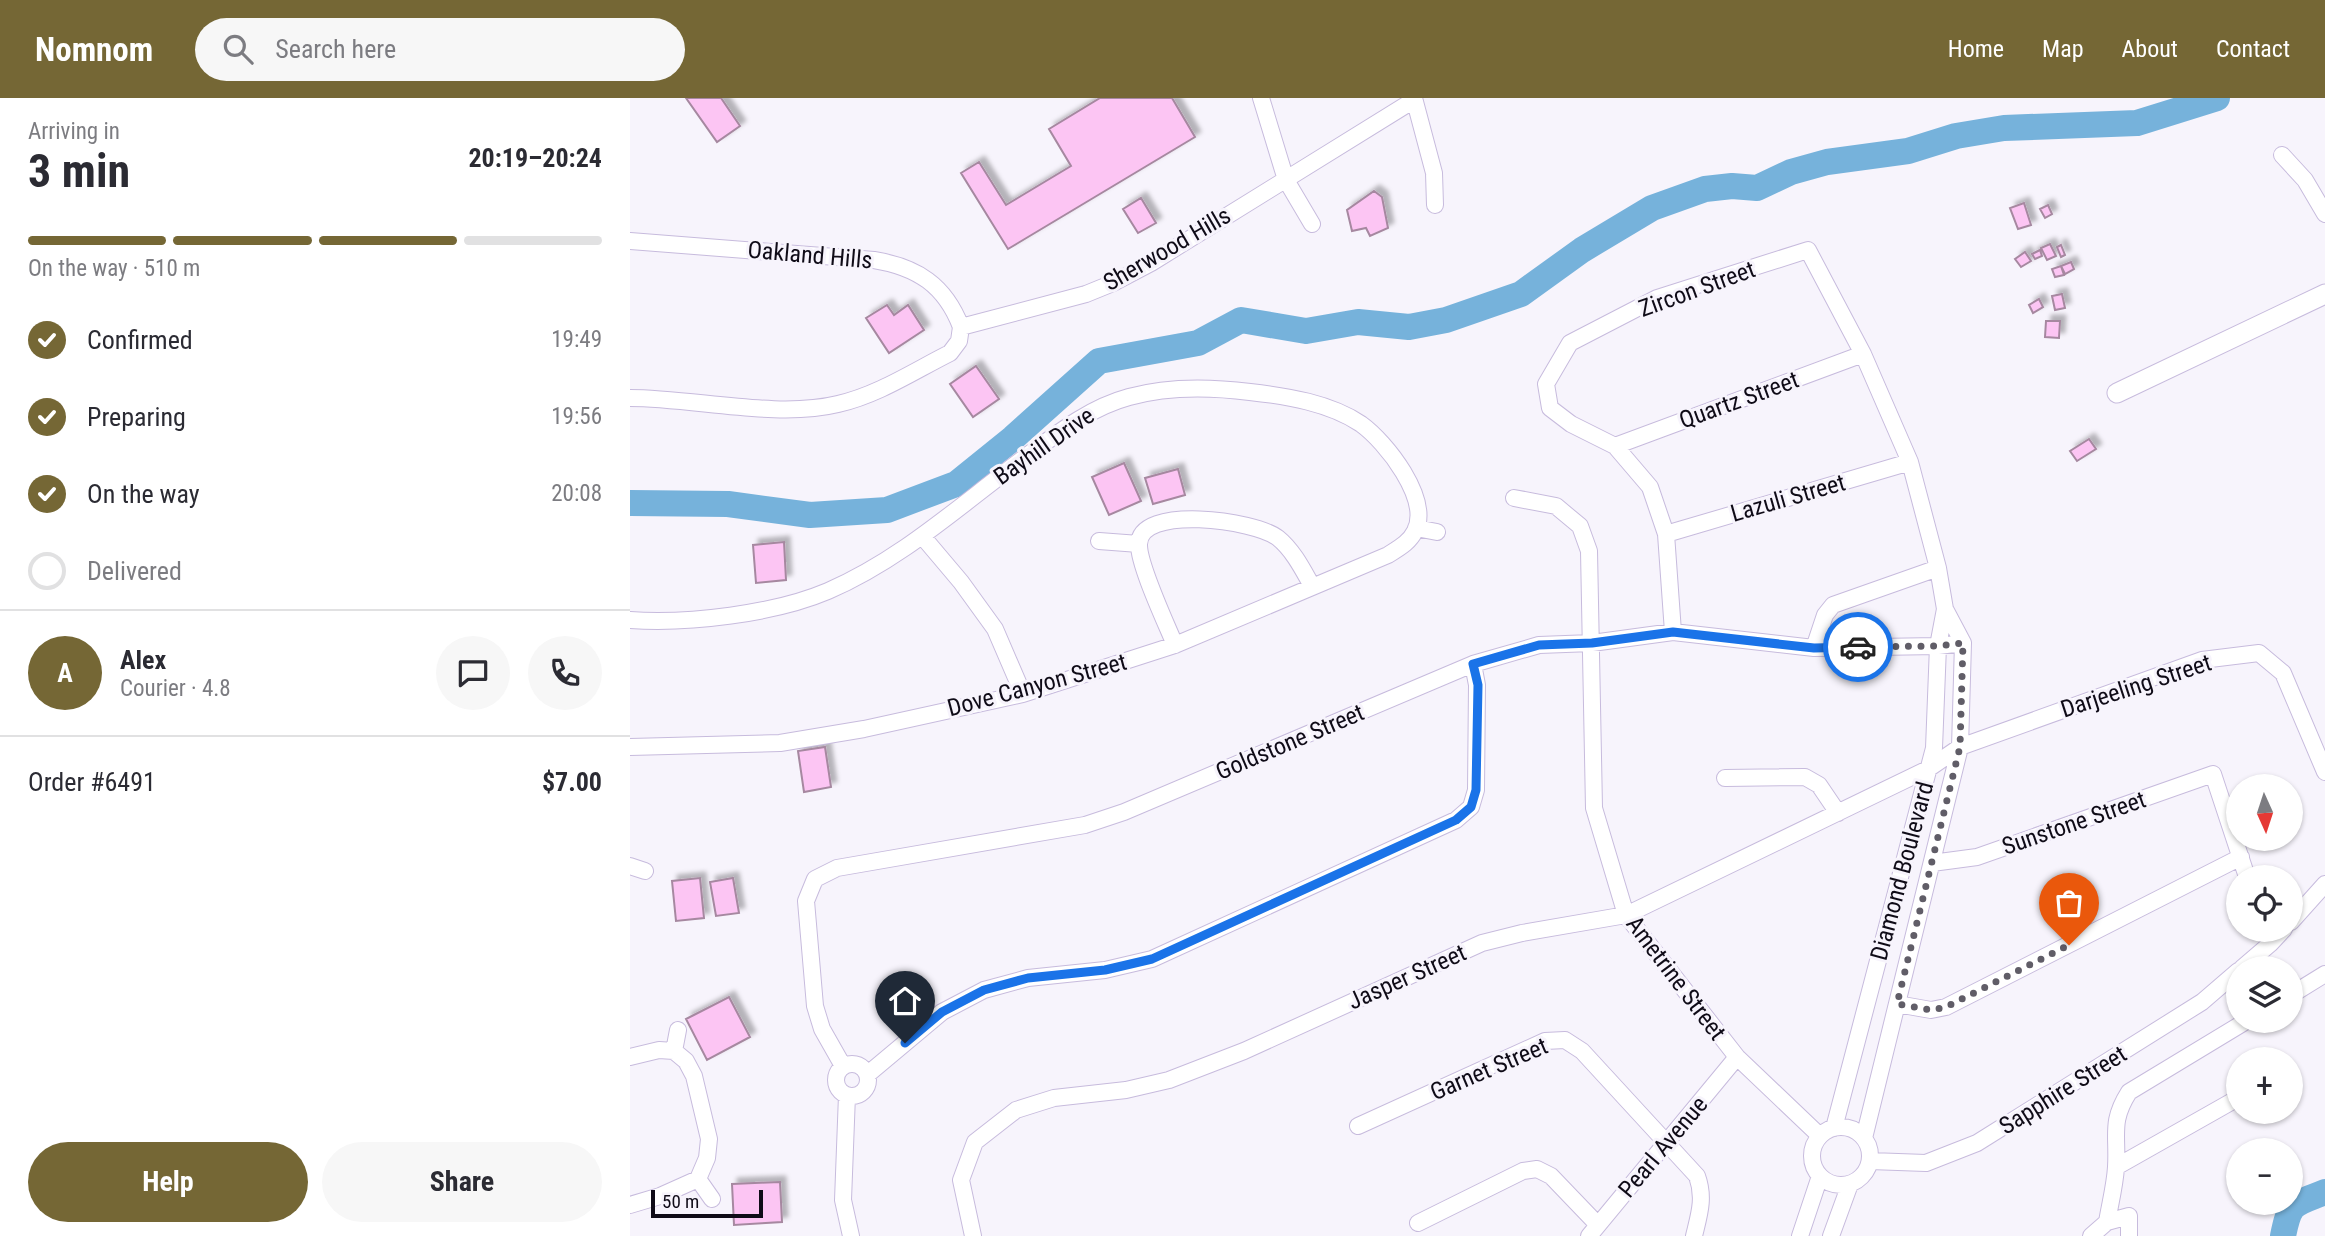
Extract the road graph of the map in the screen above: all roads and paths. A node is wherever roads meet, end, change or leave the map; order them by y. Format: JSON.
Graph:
{"nodes":[{"id":1,"x":1261,"y":98,"type":"edge"},
{"id":2,"x":1414,"y":99,"type":"edge"},
{"id":3,"x":2282,"y":155,"type":"dead end"},
{"id":4,"x":1286,"y":180,"type":"junction"},
{"id":5,"x":1435,"y":205,"type":"dead end"},
{"id":6,"x":2325,"y":214,"type":"edge"},
{"id":7,"x":1312,"y":224,"type":"dead end"},
{"id":8,"x":630,"y":241,"type":"edge"},
{"id":9,"x":1808,"y":250,"type":"joint"},
{"id":10,"x":2325,"y":294,"type":"edge"},
{"id":11,"x":961,"y":327,"type":"junction"},
{"id":12,"x":1863,"y":354,"type":"junction"},
{"id":13,"x":2117,"y":393,"type":"dead end"},
{"id":14,"x":630,"y":398,"type":"edge"},
{"id":15,"x":1615,"y":446,"type":"junction"},
{"id":16,"x":1910,"y":462,"type":"junction"},
{"id":17,"x":1514,"y":498,"type":"dead end"},
{"id":18,"x":1416,"y":528,"type":"junction"},
{"id":19,"x":1437,"y":532,"type":"dead end"},
{"id":20,"x":1665,"y":534,"type":"junction"},
{"id":21,"x":923,"y":537,"type":"junction"},
{"id":22,"x":1099,"y":541,"type":"dead end"},
{"id":23,"x":1139,"y":544,"type":"junction"},
{"id":24,"x":1938,"y":568,"type":"junction"},
{"id":25,"x":1312,"y":586,"type":"junction"},
{"id":26,"x":1945,"y":609,"type":"junction"},
{"id":27,"x":630,"y":621,"type":"edge"},
{"id":28,"x":1673,"y":632,"type":"junction"},
{"id":29,"x":1592,"y":643,"type":"junction"},
{"id":30,"x":1963,"y":643,"type":"junction"},
{"id":31,"x":1175,"y":645,"type":"junction"},
{"id":32,"x":1938,"y":646,"type":"junction"},
{"id":33,"x":1814,"y":648,"type":"junction"},
{"id":34,"x":1473,"y":664,"type":"junction"},
{"id":35,"x":1023,"y":694,"type":"junction"},
{"id":36,"x":630,"y":747,"type":"edge"},
{"id":37,"x":1960,"y":747,"type":"junction"},
{"id":38,"x":1928,"y":769,"type":"junction"},
{"id":39,"x":2325,"y":772,"type":"edge"},
{"id":40,"x":1725,"y":778,"type":"dead end"},
{"id":41,"x":1838,"y":813,"type":"junction"},
{"id":42,"x":2241,"y":857,"type":"junction"},
{"id":43,"x":1932,"y":863,"type":"junction"},
{"id":44,"x":2243,"y":865,"type":"edge"},
{"id":45,"x":2325,"y":884,"type":"edge"},
{"id":46,"x":2303,"y":909,"type":"edge"},
{"id":47,"x":1626,"y":915,"type":"junction"},
{"id":48,"x":2264,"y":942,"type":"edge"},
{"id":49,"x":2252,"y":956,"type":"edge"},
{"id":50,"x":2325,"y":974,"type":"edge"},
{"id":51,"x":2226,"y":981,"type":"edge"},
{"id":52,"x":2303,"y":988,"type":"edge"},
{"id":53,"x":1897,"y":1004,"type":"junction"},
{"id":54,"x":678,"y":1030,"type":"dead end"},
{"id":55,"x":2227,"y":1033,"type":"edge"},
{"id":56,"x":674,"y":1051,"type":"junction"},
{"id":57,"x":630,"y":1057,"type":"edge"},
{"id":58,"x":1737,"y":1057,"type":"junction"},
{"id":59,"x":843,"y":1066,"type":"junction"},
{"id":60,"x":868,"y":1074,"type":"junction"},
{"id":61,"x":847,"y":1095,"type":"junction"},
{"id":62,"x":2226,"y":1105,"type":"edge"},
{"id":63,"x":1358,"y":1126,"type":"dead end"},
{"id":64,"x":1827,"y":1132,"type":"junction"},
{"id":65,"x":1864,"y":1138,"type":"junction"},
{"id":66,"x":1667,"y":1142,"type":"junction"},
{"id":67,"x":1870,"y":1161,"type":"junction"},
{"id":68,"x":2116,"y":1167,"type":"junction"},
{"id":69,"x":1820,"y":1176,"type":"junction"},
{"id":70,"x":698,"y":1179,"type":"junction"},
{"id":71,"x":1850,"y":1184,"type":"junction"},
{"id":72,"x":712,"y":1199,"type":"dead end"},
{"id":73,"x":630,"y":1205,"type":"edge"},
{"id":74,"x":2108,"y":1222,"type":"junction"},
{"id":75,"x":1418,"y":1223,"type":"dead end"},
{"id":76,"x":1594,"y":1230,"type":"edge"},
{"id":77,"x":851,"y":1236,"type":"edge"},
{"id":78,"x":973,"y":1236,"type":"edge"},
{"id":79,"x":1693,"y":1236,"type":"edge"},
{"id":80,"x":1800,"y":1236,"type":"edge"},
{"id":81,"x":1831,"y":1236,"type":"edge"},
{"id":82,"x":2091,"y":1236,"type":"edge"},
{"id":83,"x":2129,"y":1236,"type":"edge"}],
"edges":[{"from":1,"to":4,"type":"street"},
{"from":2,"to":4,"type":"street","name":"Sherwood Hills"},
{"from":2,"to":5,"type":"street"},
{"from":3,"to":6,"type":"street"},
{"from":4,"to":7,"type":"street"},
{"from":4,"to":11,"type":"street","name":"Sherwood Hills"},
{"from":8,"to":11,"type":"street","name":"Oakland Hills"},
{"from":9,"to":12,"type":"street","name":"Diamond Boulevard"},
{"from":9,"to":15,"type":"street","name":"Zircon Street"},
{"from":10,"to":13,"type":"street"},
{"from":11,"to":14,"type":"street"},
{"from":12,"to":15,"type":"street","name":"Quartz Street"},
{"from":12,"to":16,"type":"street","name":"Diamond Boulevard"},
{"from":15,"to":20,"type":"street"},
{"from":16,"to":20,"type":"street","name":"Lazuli Street"},
{"from":16,"to":24,"type":"street","name":"Diamond Boulevard"},
{"from":17,"to":29,"type":"street","name":"Ametrine Street"},
{"from":18,"to":19,"type":"street"},
{"from":18,"to":21,"type":"street","name":"Bayhill Drive"},
{"from":18,"to":25,"type":"street","name":"Dove Canyon Street"},
{"from":20,"to":28,"type":"street"},
{"from":21,"to":27,"type":"street","name":"Bayhill Drive"},
{"from":21,"to":35,"type":"street"},
{"from":22,"to":23,"type":"street"},
{"from":23,"to":25,"type":"street"},
{"from":23,"to":31,"type":"street"},
{"from":24,"to":26,"type":"street","name":"Diamond Boulevard"},
{"from":24,"to":33,"type":"street"},
{"from":25,"to":31,"type":"street","name":"Dove Canyon Street"},
{"from":26,"to":30,"type":"street","name":"Diamond Boulevard"},
{"from":26,"to":32,"type":"street","name":"Diamond Boulevard"},
{"from":28,"to":29,"type":"street","name":"Goldstone Street"},
{"from":28,"to":33,"type":"street","name":"Goldstone Street"},
{"from":29,"to":34,"type":"street","name":"Goldstone Street"},
{"from":29,"to":47,"type":"street","name":"Ametrine Street"},
{"from":30,"to":32,"type":"street","name":"Goldstone Street"},
{"from":30,"to":37,"type":"street","name":"Diamond Boulevard"},
{"from":31,"to":35,"type":"street","name":"Dove Canyon Street"},
{"from":32,"to":33,"type":"street","name":"Goldstone Street"},
{"from":32,"to":38,"type":"street","name":"Diamond Boulevard"},
{"from":34,"to":59,"type":"street","name":"Goldstone Street"},
{"from":34,"to":60,"type":"street"},
{"from":35,"to":36,"type":"street","name":"Dove Canyon Street"},
{"from":37,"to":38,"type":"street","name":"Darjeeling Street"},
{"from":37,"to":39,"type":"street","name":"Darjeeling Street"},
{"from":37,"to":43,"type":"street","name":"Diamond Boulevard"},
{"from":38,"to":41,"type":"street","name":"Jasper Street"},
{"from":38,"to":64,"type":"street","name":"Diamond Boulevard"},
{"from":40,"to":41,"type":"street"},
{"from":41,"to":47,"type":"street","name":"Jasper Street"},
{"from":42,"to":43,"type":"street","name":"Sunstone Street"},
{"from":42,"to":44,"type":"street"},
{"from":42,"to":53,"type":"street"},
{"from":43,"to":53,"type":"street","name":"Diamond Boulevard"},
{"from":45,"to":46,"type":"street"},
{"from":47,"to":58,"type":"street","name":"Ametrine Street"},
{"from":47,"to":78,"type":"street","name":"Jasper Street"},
{"from":48,"to":49,"type":"street"},
{"from":50,"to":52,"type":"street"},
{"from":51,"to":67,"type":"street","name":"Sapphire Street"},
{"from":53,"to":65,"type":"street","name":"Diamond Boulevard"},
{"from":54,"to":56,"type":"street"},
{"from":55,"to":68,"type":"street"},
{"from":56,"to":57,"type":"street"},
{"from":56,"to":70,"type":"street"},
{"from":58,"to":64,"type":"street","name":"Ametrine Street"},
{"from":58,"to":66,"type":"street","name":"Pearl Avenue"},
{"from":59,"to":60,"type":"street"},
{"from":59,"to":61,"type":"street"},
{"from":60,"to":61,"type":"street"},
{"from":61,"to":77,"type":"street"},
{"from":62,"to":68,"type":"street"},
{"from":63,"to":66,"type":"street","name":"Garnet Street"},
{"from":64,"to":65,"type":"street"},
{"from":64,"to":69,"type":"street"},
{"from":65,"to":67,"type":"street"},
{"from":66,"to":76,"type":"street","name":"Pearl Avenue"},
{"from":66,"to":79,"type":"street","name":"Garnet Street"},
{"from":67,"to":71,"type":"street"},
{"from":68,"to":74,"type":"street"},
{"from":69,"to":71,"type":"street"},
{"from":69,"to":80,"type":"street"},
{"from":70,"to":72,"type":"street"},
{"from":70,"to":73,"type":"street"},
{"from":71,"to":81,"type":"street"},
{"from":74,"to":82,"type":"street"},
{"from":74,"to":83,"type":"street"},
{"from":75,"to":76,"type":"street"}]}
